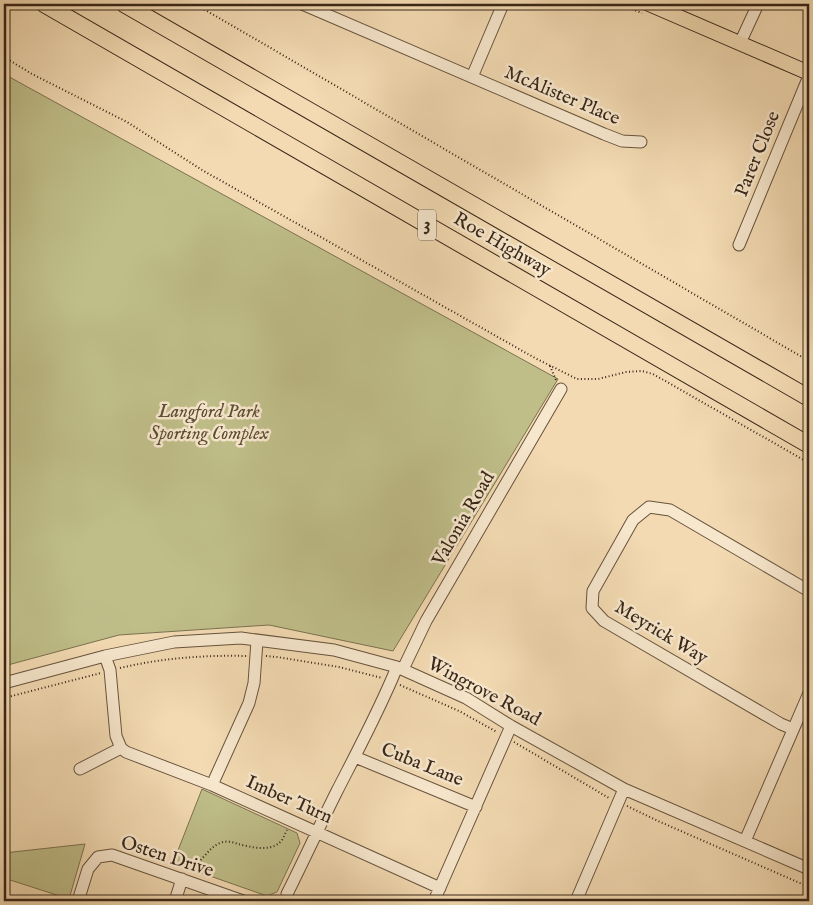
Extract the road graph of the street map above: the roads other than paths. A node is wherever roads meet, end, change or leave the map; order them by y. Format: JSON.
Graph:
{"nodes":[{"id":1,"x":44,"y":4,"type":"edge"},
{"id":2,"x":124,"y":4,"type":"edge"},
{"id":3,"x":302,"y":4,"type":"edge"},
{"id":4,"x":504,"y":4,"type":"edge"},
{"id":5,"x":649,"y":4,"type":"edge"},
{"id":6,"x":758,"y":4,"type":"edge"},
{"id":7,"x":740,"y":43,"type":"junction"},
{"id":8,"x":809,"y":74,"type":"edge"},
{"id":9,"x":472,"y":77,"type":"junction"},
{"id":10,"x":641,"y":142,"type":"dead end"},
{"id":11,"x":739,"y":245,"type":"dead end"},
{"id":12,"x":561,"y":389,"type":"road end"},
{"id":13,"x":809,"y":398,"type":"edge"},
{"id":14,"x":809,"y":445,"type":"edge"},
{"id":15,"x":809,"y":592,"type":"edge"},
{"id":16,"x":257,"y":640,"type":"junction"},
{"id":17,"x":104,"y":656,"type":"junction"},
{"id":18,"x":400,"y":668,"type":"junction"},
{"id":19,"x":4,"y":683,"type":"edge"},
{"id":20,"x":809,"y":693,"type":"edge"},
{"id":21,"x":512,"y":726,"type":"junction"},
{"id":22,"x":793,"y":729,"type":"junction"},
{"id":23,"x":121,"y":748,"type":"junction"},
{"id":24,"x":355,"y":757,"type":"junction"},
{"id":25,"x":80,"y":769,"type":"dead end"},
{"id":26,"x":212,"y":785,"type":"junction"},
{"id":27,"x":624,"y":789,"type":"junction"},
{"id":28,"x":476,"y":806,"type":"junction"},
{"id":29,"x":317,"y":831,"type":"junction"},
{"id":30,"x":745,"y":841,"type":"junction"},
{"id":31,"x":809,"y":869,"type":"edge"},
{"id":32,"x":182,"y":879,"type":"junction"},
{"id":33,"x":440,"y":888,"type":"junction"},
{"id":34,"x":287,"y":894,"type":"dead end"},
{"id":35,"x":78,"y":901,"type":"edge"},
{"id":36,"x":175,"y":901,"type":"edge"},
{"id":37,"x":243,"y":901,"type":"edge"},
{"id":38,"x":434,"y":901,"type":"edge"},
{"id":39,"x":576,"y":901,"type":"edge"}],
"edges":[{"from":1,"to":14,"type":"highway","name":"Roe Highway","number":"3"},
{"from":2,"to":13,"type":"highway","name":"Roe Highway","number":"3"},
{"from":3,"to":9,"type":"street","name":"McAlister Place"},
{"from":4,"to":9,"type":"street"},
{"from":5,"to":7,"type":"main road"},
{"from":6,"to":7,"type":"street"},
{"from":7,"to":8,"type":"main road"},
{"from":8,"to":11,"type":"street","name":"Parer Close"},
{"from":9,"to":10,"type":"street","name":"McAlister Place"},
{"from":12,"to":18,"type":"street","name":"Valonia Road"},
{"from":15,"to":22,"type":"street","name":"Meyrick Way"},
{"from":16,"to":17,"type":"street","name":"Wingrove Road"},
{"from":16,"to":18,"type":"street","name":"Wingrove Road"},
{"from":16,"to":26,"type":"street"},
{"from":17,"to":19,"type":"street","name":"Wingrove Road"},
{"from":17,"to":23,"type":"street"},
{"from":18,"to":21,"type":"street","name":"Wingrove Road"},
{"from":18,"to":24,"type":"street","name":"Valonia Road"},
{"from":20,"to":22,"type":"street"},
{"from":21,"to":27,"type":"street","name":"Wingrove Road"},
{"from":21,"to":28,"type":"street"},
{"from":22,"to":30,"type":"street"},
{"from":23,"to":25,"type":"street"},
{"from":23,"to":26,"type":"street","name":"Imber Turn"},
{"from":24,"to":28,"type":"street","name":"Cuba Lane"},
{"from":24,"to":29,"type":"street","name":"Valonia Road"},
{"from":26,"to":29,"type":"street","name":"Imber Turn"},
{"from":27,"to":30,"type":"street","name":"Wingrove Road"},
{"from":27,"to":39,"type":"street"},
{"from":28,"to":33,"type":"street"},
{"from":29,"to":33,"type":"street","name":"Imber Turn"},
{"from":29,"to":34,"type":"street","name":"Valonia Road"},
{"from":30,"to":31,"type":"street","name":"Wingrove Road"},
{"from":32,"to":35,"type":"street","name":"Osten Drive"},
{"from":32,"to":36,"type":"street"},
{"from":32,"to":37,"type":"street","name":"Osten Drive"},
{"from":33,"to":38,"type":"street"}]}
